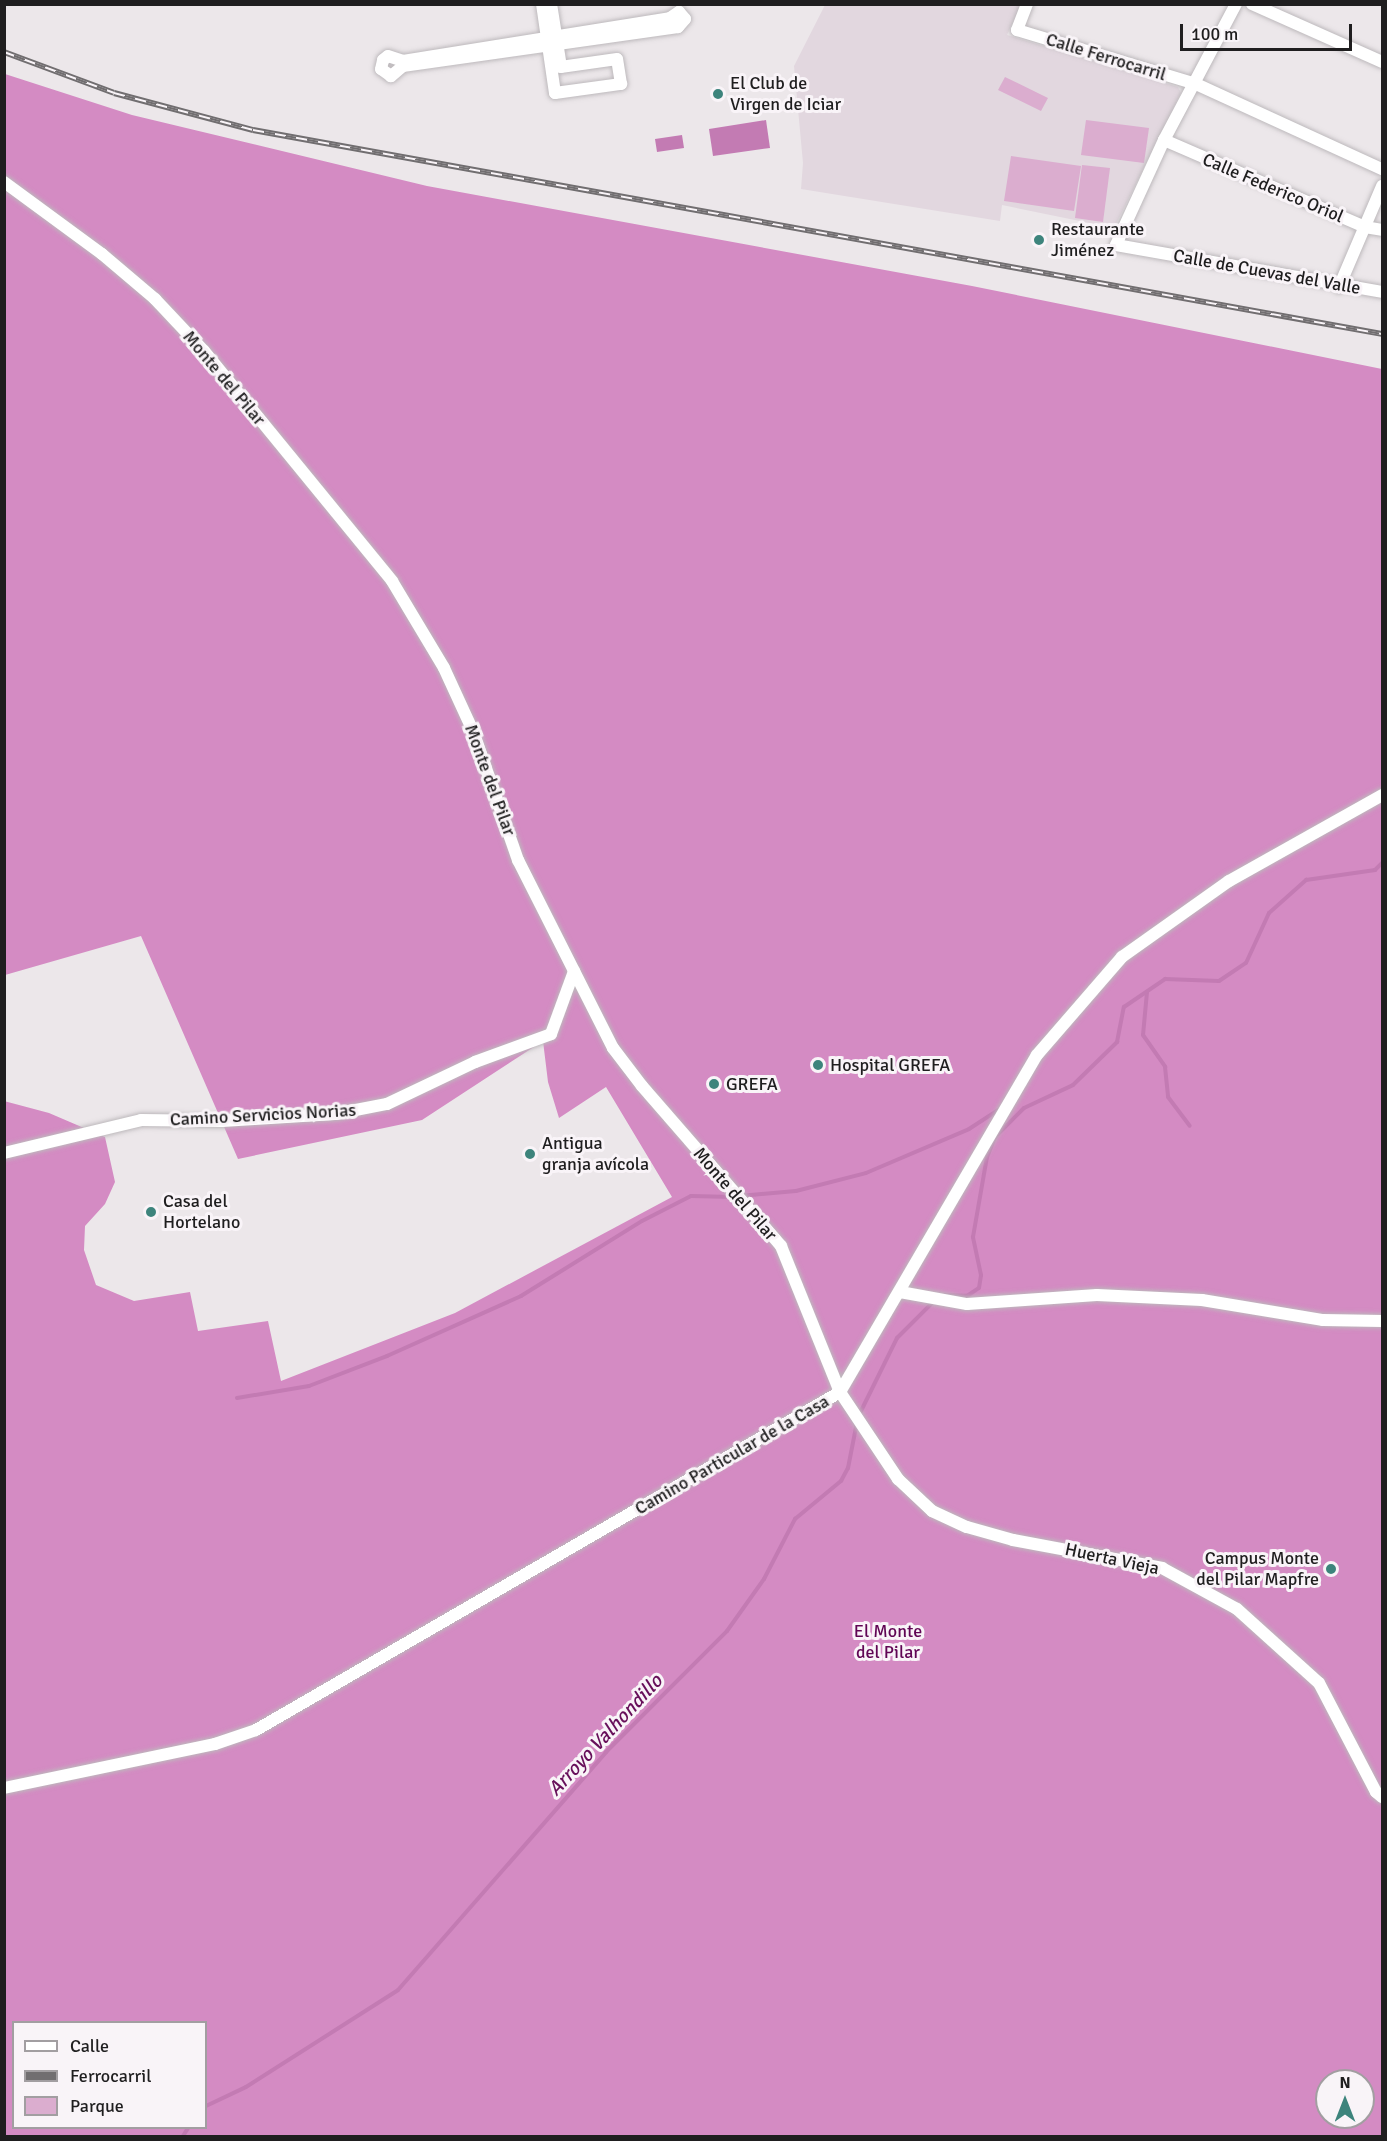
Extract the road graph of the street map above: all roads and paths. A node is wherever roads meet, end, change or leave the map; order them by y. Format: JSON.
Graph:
{"nodes":[{"id":1,"x":542,"y":4,"type":"edge"},
{"id":2,"x":551,"y":4,"type":"edge"},
{"id":3,"x":1028,"y":4,"type":"edge"},
{"id":4,"x":1236,"y":4,"type":"edge"},
{"id":5,"x":1252,"y":4,"type":"edge"},
{"id":6,"x":553,"y":40,"type":"junction"},
{"id":7,"x":1383,"y":62,"type":"edge"},
{"id":8,"x":1196,"y":84,"type":"junction"},
{"id":9,"x":1164,"y":141,"type":"junction"},
{"id":10,"x":1383,"y":169,"type":"edge"},
{"id":11,"x":4,"y":182,"type":"edge"},
{"id":12,"x":1383,"y":186,"type":"edge"},
{"id":13,"x":1365,"y":228,"type":"junction"},
{"id":14,"x":1383,"y":230,"type":"edge"},
{"id":15,"x":1339,"y":287,"type":"junction"},
{"id":16,"x":1383,"y":292,"type":"edge"},
{"id":17,"x":1383,"y":795,"type":"edge"},
{"id":18,"x":574,"y":971,"type":"junction"},
{"id":19,"x":4,"y":1153,"type":"edge"},
{"id":20,"x":900,"y":1292,"type":"junction"},
{"id":21,"x":1383,"y":1321,"type":"edge"},
{"id":22,"x":840,"y":1392,"type":"junction"},
{"id":23,"x":877,"y":1451,"type":"joint"},
{"id":24,"x":4,"y":1788,"type":"edge"},
{"id":25,"x":1383,"y":1797,"type":"edge"}],
"edges":[{"from":1,"to":6,"type":"street"},
{"from":2,"to":6,"type":"street"},
{"from":3,"to":8,"type":"street","name":"Calle Ferrocarril"},
{"from":4,"to":8,"type":"street"},
{"from":5,"to":7,"type":"street"},
{"from":6,"to":6,"type":"street"},
{"from":6,"to":6,"type":"street"},
{"from":6,"to":6,"type":"street"},
{"from":8,"to":9,"type":"street"},
{"from":8,"to":10,"type":"street","name":"Calle Ferrocarril"},
{"from":9,"to":13,"type":"street","name":"Calle Federico Oriol"},
{"from":9,"to":15,"type":"street","name":"Calle de Cuevas del Valle"},
{"from":11,"to":18,"type":"street","name":"Monte del Pilar"},
{"from":12,"to":13,"type":"street"},
{"from":13,"to":14,"type":"street","name":"Calle Federico Oriol"},
{"from":13,"to":15,"type":"street"},
{"from":15,"to":16,"type":"street","name":"Calle de Cuevas del Valle"},
{"from":17,"to":20,"type":"street","name":"Camino Particular de la Casa"},
{"from":18,"to":19,"type":"street","name":"Camino Servicios Norias"},
{"from":18,"to":22,"type":"street","name":"Monte del Pilar"},
{"from":20,"to":21,"type":"street"},
{"from":20,"to":22,"type":"street","name":"Camino Particular de la Casa"},
{"from":22,"to":23,"type":"street","name":"Monte del Pilar"},
{"from":22,"to":24,"type":"street","name":"Camino Particular de la Casa"},
{"from":23,"to":25,"type":"street","name":"Huerta Vieja"}]}
